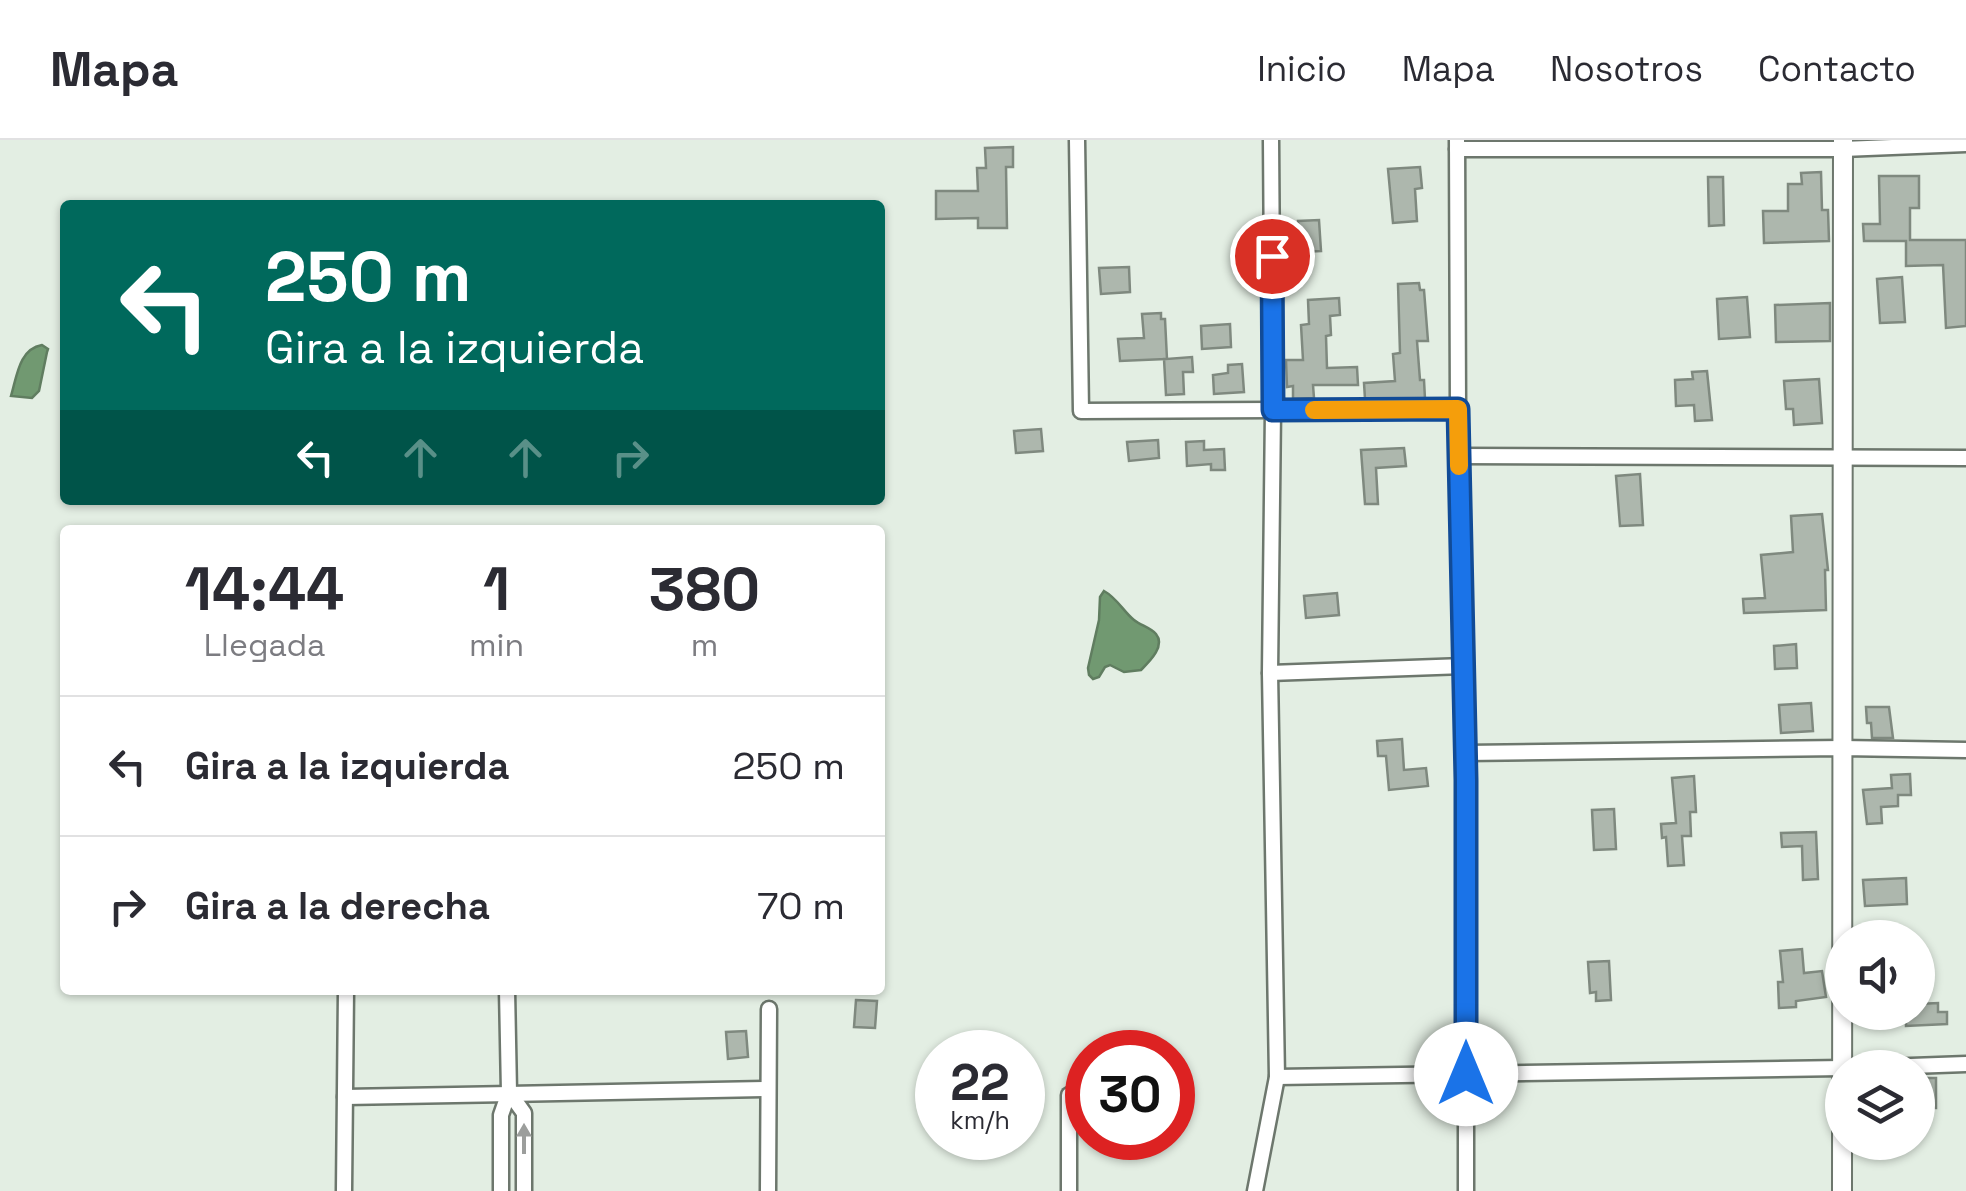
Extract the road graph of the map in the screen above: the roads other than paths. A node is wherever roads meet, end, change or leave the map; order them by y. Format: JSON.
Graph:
{"nodes":[{"id":1,"x":1077,"y":140,"type":"edge"},
{"id":2,"x":1272,"y":140,"type":"edge"},
{"id":3,"x":1457,"y":144,"type":"edge"},
{"id":4,"x":1966,"y":144,"type":"edge"},
{"id":5,"x":1843,"y":145,"type":"edge"},
{"id":6,"x":1458,"y":409,"type":"junction"},
{"id":7,"x":1273,"y":410,"type":"junction"},
{"id":8,"x":1459,"y":456,"type":"junction"},
{"id":9,"x":1966,"y":458,"type":"edge"},
{"id":10,"x":1841,"y":459,"type":"junction"},
{"id":11,"x":1464,"y":666,"type":"junction"},
{"id":12,"x":1270,"y":672,"type":"junction"},
{"id":13,"x":1842,"y":748,"type":"junction"},
{"id":14,"x":1966,"y":750,"type":"edge"},
{"id":15,"x":1466,"y":753,"type":"junction"},
{"id":16,"x":346,"y":995,"type":"edge"},
{"id":17,"x":507,"y":995,"type":"edge"},
{"id":18,"x":770,"y":1009,"type":"dead end"},
{"id":19,"x":1842,"y":1050,"type":"edge"},
{"id":20,"x":1966,"y":1064,"type":"edge"},
{"id":21,"x":1935,"y":1065,"type":"edge"},
{"id":22,"x":1825,"y":1068,"type":"edge"},
{"id":23,"x":1466,"y":1074,"type":"junction"},
{"id":24,"x":1277,"y":1077,"type":"junction"},
{"id":25,"x":768,"y":1089,"type":"junction"},
{"id":26,"x":509,"y":1092,"type":"junction"},
{"id":27,"x":345,"y":1096,"type":"junction"},
{"id":28,"x":1069,"y":1160,"type":"edge"},
{"id":29,"x":1842,"y":1160,"type":"edge"},
{"id":30,"x":344,"y":1191,"type":"edge"},
{"id":31,"x":501,"y":1191,"type":"edge"},
{"id":32,"x":524,"y":1191,"type":"edge"},
{"id":33,"x":768,"y":1191,"type":"edge"},
{"id":34,"x":1069,"y":1191,"type":"edge"},
{"id":35,"x":1255,"y":1191,"type":"edge"},
{"id":36,"x":1466,"y":1191,"type":"edge"},
{"id":37,"x":1842,"y":1191,"type":"edge"}],
"edges":[{"from":1,"to":7,"type":"street"},
{"from":2,"to":7,"type":"street"},
{"from":3,"to":5,"type":"street"},
{"from":3,"to":6,"type":"street"},
{"from":4,"to":5,"type":"street"},
{"from":5,"to":10,"type":"street"},
{"from":6,"to":7,"type":"street"},
{"from":6,"to":8,"type":"street"},
{"from":7,"to":12,"type":"street"},
{"from":8,"to":10,"type":"street"},
{"from":8,"to":11,"type":"street"},
{"from":9,"to":10,"type":"street"},
{"from":10,"to":13,"type":"street"},
{"from":11,"to":12,"type":"street"},
{"from":11,"to":15,"type":"street"},
{"from":12,"to":24,"type":"street"},
{"from":13,"to":14,"type":"street"},
{"from":13,"to":15,"type":"street"},
{"from":13,"to":19,"type":"street"},
{"from":15,"to":23,"type":"street"},
{"from":16,"to":27,"type":"street"},
{"from":17,"to":26,"type":"street"},
{"from":18,"to":25,"type":"street"},
{"from":20,"to":21,"type":"street"},
{"from":22,"to":23,"type":"street"},
{"from":23,"to":24,"type":"street"},
{"from":23,"to":36,"type":"street"},
{"from":24,"to":35,"type":"street"},
{"from":25,"to":26,"type":"street"},
{"from":25,"to":33,"type":"street"},
{"from":26,"to":27,"type":"street"},
{"from":26,"to":31,"type":"street"},
{"from":32,"to":26,"type":"street","one_way":true},
{"from":27,"to":30,"type":"street"},
{"from":28,"to":34,"type":"street"},
{"from":29,"to":37,"type":"street"}]}
